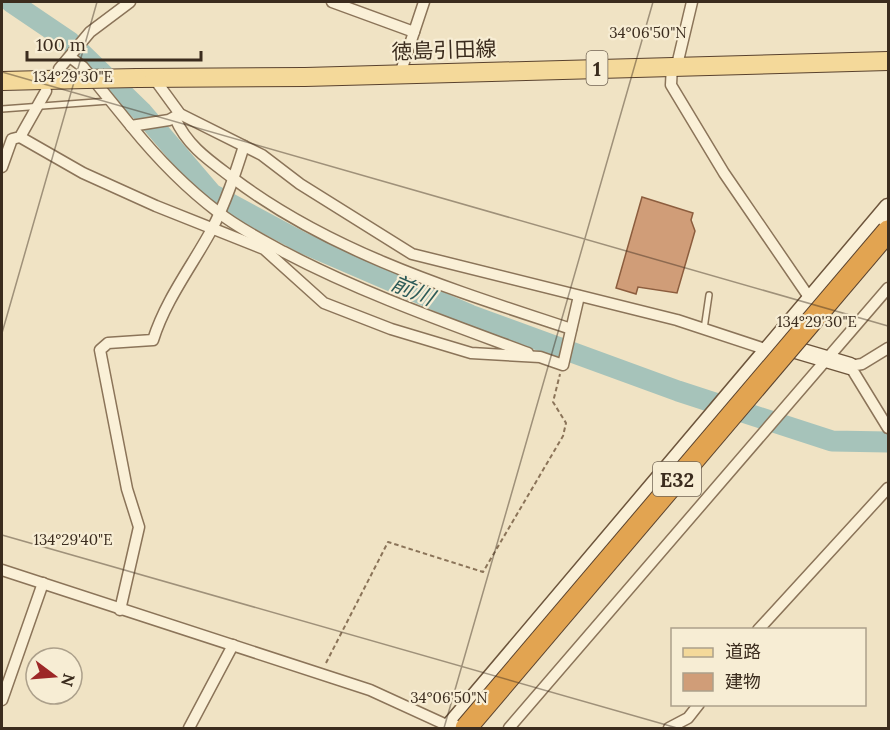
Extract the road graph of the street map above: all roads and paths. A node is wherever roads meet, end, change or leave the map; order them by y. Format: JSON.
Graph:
{"nodes":[{"id":1,"x":130,"y":2,"type":"edge"},
{"id":2,"x":332,"y":2,"type":"edge"},
{"id":3,"x":424,"y":2,"type":"edge"},
{"id":4,"x":692,"y":2,"type":"edge"},
{"id":5,"x":414,"y":32,"type":"junction"},
{"id":6,"x":71,"y":56,"type":"junction"},
{"id":7,"x":888,"y":61,"type":"edge"},
{"id":8,"x":674,"y":65,"type":"junction"},
{"id":9,"x":60,"y":69,"type":"dead end"},
{"id":10,"x":400,"y":74,"type":"junction"},
{"id":11,"x":145,"y":78,"type":"junction"},
{"id":12,"x":2,"y":81,"type":"edge"},
{"id":13,"x":46,"y":91,"type":"dead end"},
{"id":14,"x":111,"y":101,"type":"junction"},
{"id":15,"x":37,"y":107,"type":"junction"},
{"id":16,"x":2,"y":109,"type":"edge"},
{"id":17,"x":174,"y":117,"type":"junction"},
{"id":18,"x":133,"y":125,"type":"junction"},
{"id":19,"x":20,"y":137,"type":"junction"},
{"id":20,"x":244,"y":146,"type":"junction"},
{"id":21,"x":2,"y":167,"type":"edge"},
{"id":22,"x":233,"y":181,"type":"junction"},
{"id":23,"x":888,"y":207,"type":"edge"},
{"id":24,"x":220,"y":212,"type":"junction"},
{"id":25,"x":212,"y":229,"type":"junction"},
{"id":26,"x":888,"y":231,"type":"edge"},
{"id":27,"x":888,"y":288,"type":"edge"},
{"id":28,"x":709,"y":295,"type":"dead end"},
{"id":29,"x":579,"y":296,"type":"junction"},
{"id":30,"x":811,"y":300,"type":"junction"},
{"id":31,"x":704,"y":329,"type":"junction"},
{"id":32,"x":571,"y":331,"type":"junction"},
{"id":33,"x":771,"y":347,"type":"junction"},
{"id":34,"x":888,"y":348,"type":"edge"},
{"id":35,"x":540,"y":357,"type":"junction"},
{"id":36,"x":828,"y":360,"type":"junction"},
{"id":37,"x":563,"y":363,"type":"junction"},
{"id":38,"x":850,"y":366,"type":"junction"},
{"id":39,"x":888,"y":428,"type":"edge"},
{"id":40,"x":888,"y":488,"type":"edge"},
{"id":41,"x":2,"y":570,"type":"edge"},
{"id":42,"x":43,"y":583,"type":"junction"},
{"id":43,"x":120,"y":610,"type":"junction"},
{"id":44,"x":760,"y":628,"type":"edge"},
{"id":45,"x":233,"y":645,"type":"junction"},
{"id":46,"x":321,"y":674,"type":"junction"},
{"id":47,"x":2,"y":700,"type":"edge"},
{"id":48,"x":698,"y":706,"type":"edge"},
{"id":49,"x":454,"y":728,"type":"edge"},
{"id":50,"x":189,"y":729,"type":"edge"},
{"id":51,"x":509,"y":729,"type":"edge"},
{"id":52,"x":669,"y":729,"type":"edge"}],
"edges":[{"from":1,"to":6,"type":"street"},
{"from":2,"to":5,"type":"street"},
{"from":3,"to":5,"type":"street"},
{"from":4,"to":8,"type":"street"},
{"from":5,"to":10,"type":"street"},
{"from":6,"to":9,"type":"street"},
{"from":6,"to":14,"type":"street"},
{"from":7,"to":8,"type":"main road","name":"徳島引田線","number":"1"},
{"from":8,"to":10,"type":"main road","name":"徳島引田線","number":"1"},
{"from":8,"to":30,"type":"street"},
{"from":10,"to":11,"type":"main road","name":"徳島引田線","number":"1"},
{"from":11,"to":12,"type":"main road","name":"徳島引田線","number":"1","bridge":true},
{"from":11,"to":17,"type":"street"},
{"from":13,"to":15,"type":"street"},
{"from":14,"to":15,"type":"lane"},
{"from":14,"to":18,"type":"street"},
{"from":15,"to":16,"type":"lane"},
{"from":15,"to":19,"type":"street"},
{"from":17,"to":18,"type":"street"},
{"from":17,"to":20,"type":"street"},
{"from":17,"to":22,"type":"street"},
{"from":18,"to":24,"type":"street"},
{"from":19,"to":21,"type":"street"},
{"from":19,"to":25,"type":"street"},
{"from":20,"to":22,"type":"street"},
{"from":20,"to":29,"type":"street"},
{"from":22,"to":24,"type":"street"},
{"from":22,"to":32,"type":"street"},
{"from":23,"to":30,"type":"street"},
{"from":24,"to":25,"type":"street"},
{"from":24,"to":35,"type":"street"},
{"from":25,"to":35,"type":"street"},
{"from":25,"to":43,"type":"street"},
{"from":26,"to":49,"type":"highway","number":"E32","bridge":true},
{"from":27,"to":36,"type":"street"},
{"from":28,"to":31,"type":"lane"},
{"from":29,"to":31,"type":"street"},
{"from":29,"to":32,"type":"street"},
{"from":30,"to":33,"type":"street"},
{"from":31,"to":33,"type":"street"},
{"from":32,"to":37,"type":"street"},
{"from":33,"to":36,"type":"street"},
{"from":33,"to":49,"type":"street"},
{"from":34,"to":38,"type":"street"},
{"from":35,"to":37,"type":"street"},
{"from":36,"to":38,"type":"street"},
{"from":36,"to":51,"type":"street"},
{"from":37,"to":46,"type":"path"},
{"from":38,"to":39,"type":"street"},
{"from":40,"to":44,"type":"street"},
{"from":41,"to":42,"type":"street"},
{"from":42,"to":43,"type":"street"},
{"from":42,"to":47,"type":"street"},
{"from":43,"to":45,"type":"street"},
{"from":45,"to":46,"type":"street"},
{"from":45,"to":50,"type":"street"},
{"from":46,"to":49,"type":"street"},
{"from":48,"to":52,"type":"street"}]}
